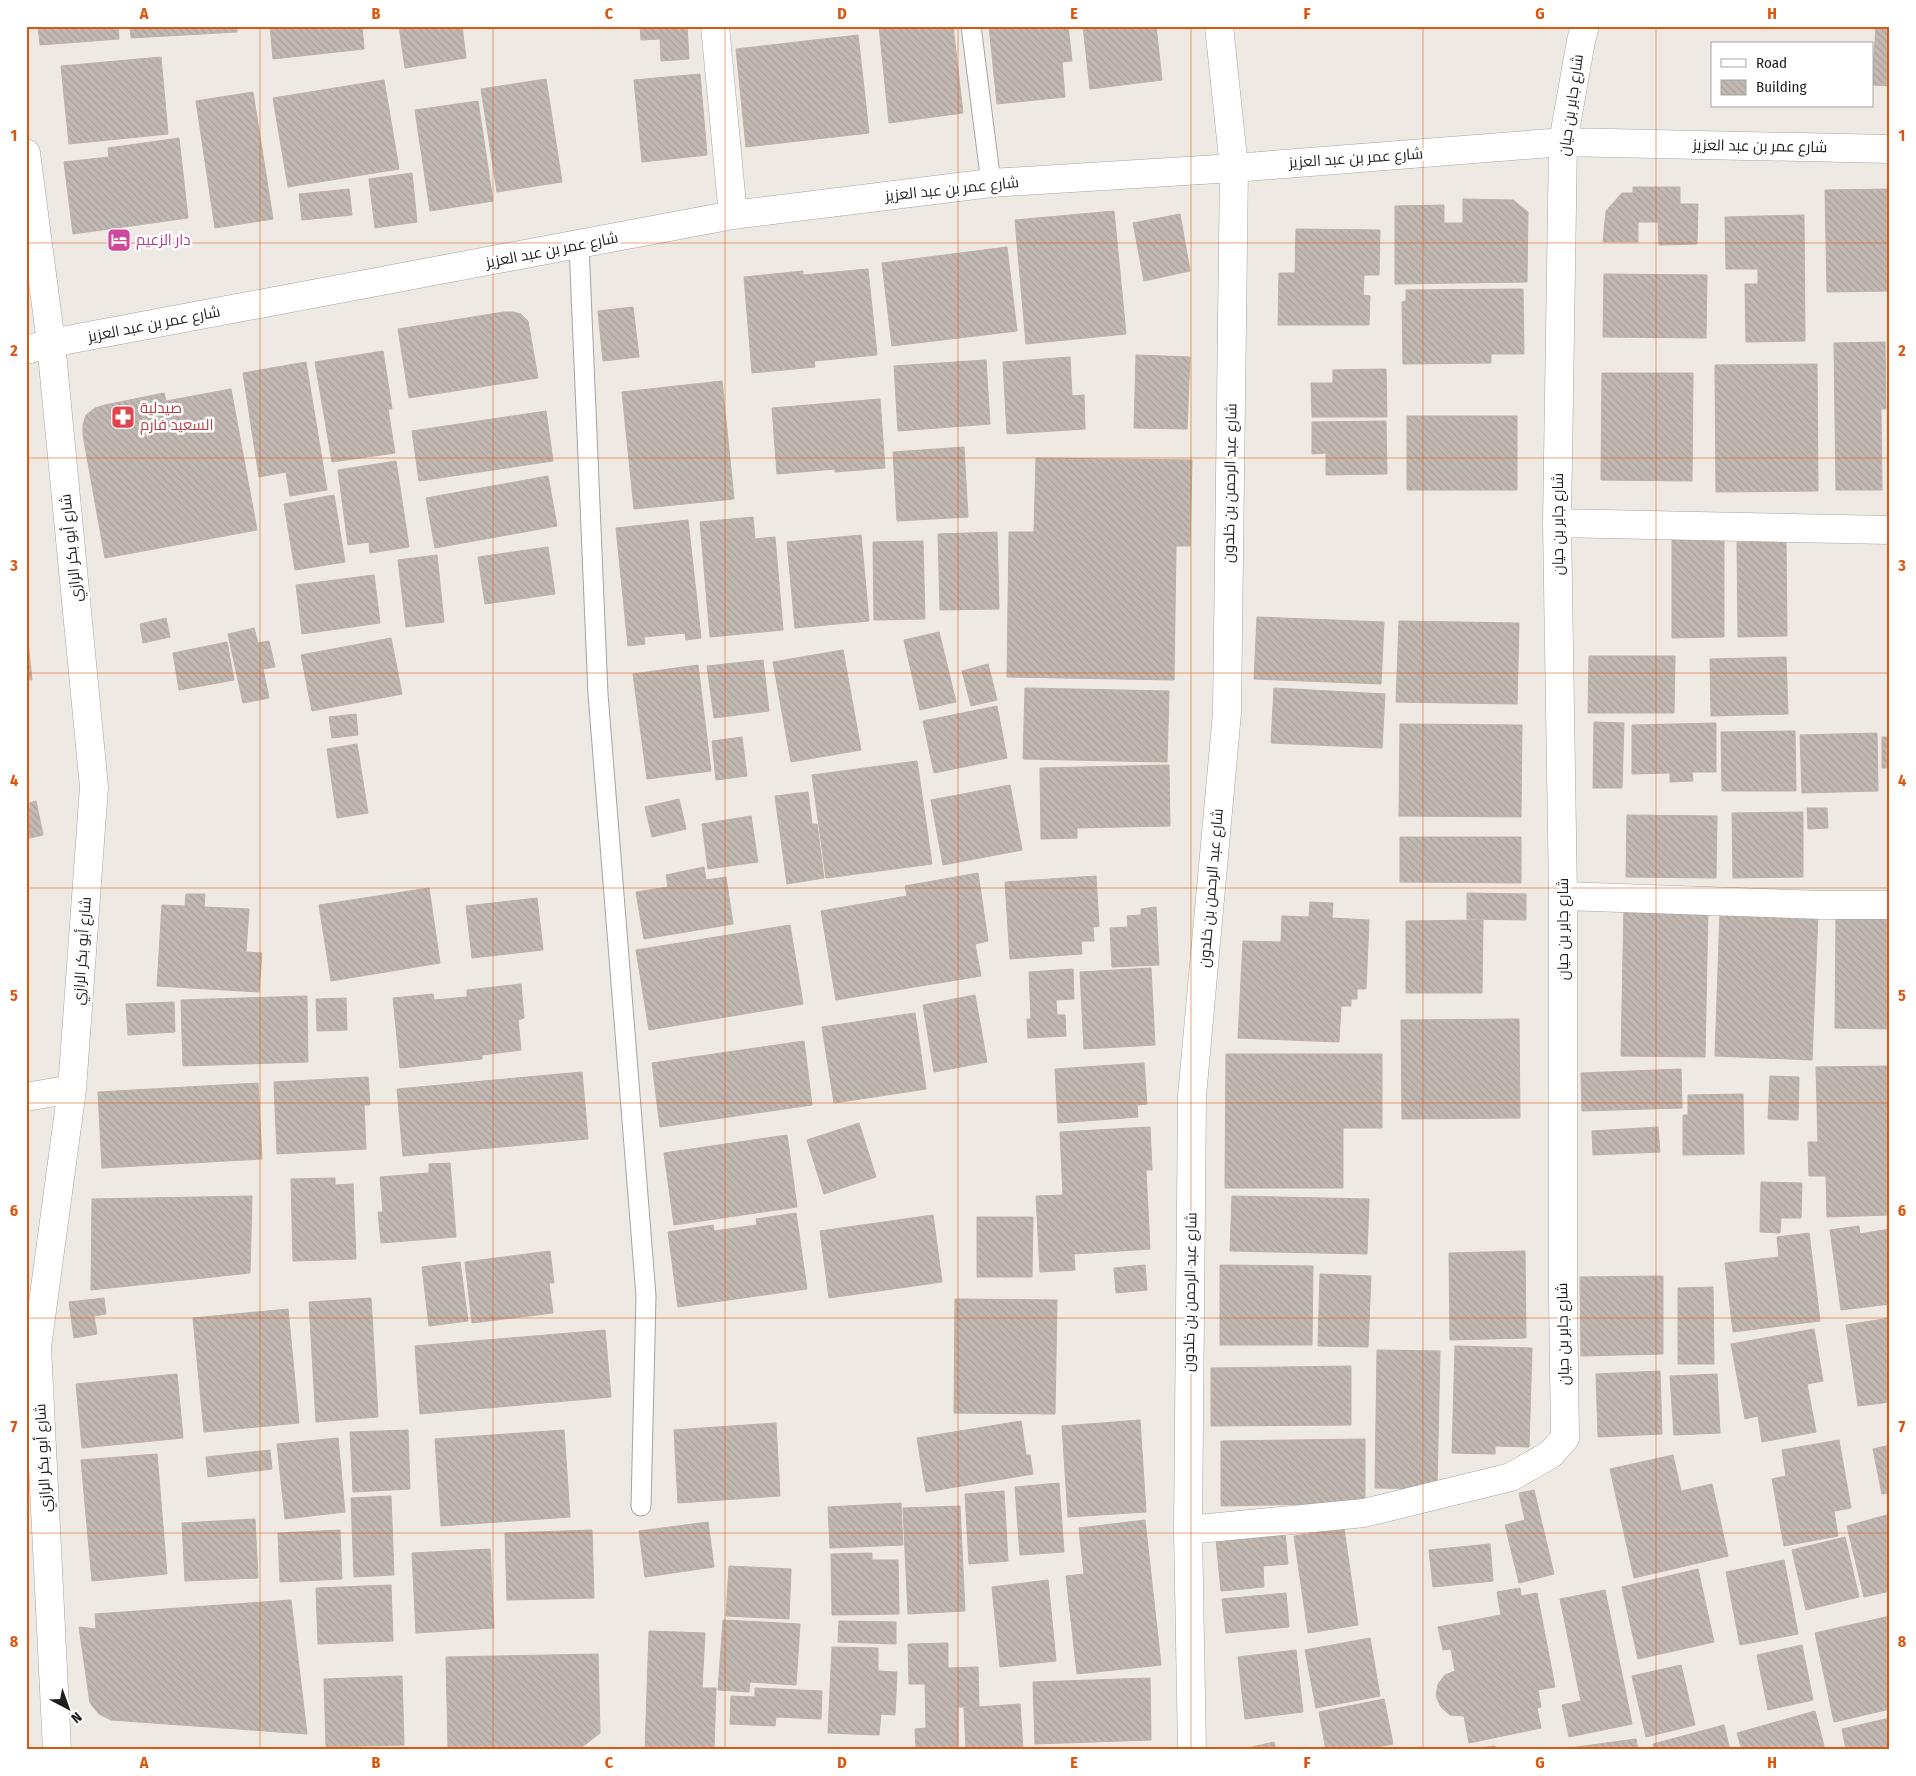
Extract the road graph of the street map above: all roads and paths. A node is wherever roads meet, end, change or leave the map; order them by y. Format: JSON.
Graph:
{"nodes":[{"id":1,"x":715,"y":26,"type":"edge"},
{"id":2,"x":971,"y":26,"type":"edge"},
{"id":3,"x":1219,"y":26,"type":"edge"},
{"id":4,"x":1585,"y":26,"type":"edge"},
{"id":5,"x":1563,"y":142,"type":"junction"},
{"id":6,"x":1890,"y":149,"type":"edge"},
{"id":7,"x":26,"y":153,"type":"edge"},
{"id":8,"x":1234,"y":168,"type":"junction"},
{"id":9,"x":991,"y":183,"type":"junction"},
{"id":10,"x":733,"y":215,"type":"junction"},
{"id":11,"x":578,"y":245,"type":"junction"},
{"id":12,"x":39,"y":346,"type":"edge"},
{"id":13,"x":1557,"y":523,"type":"junction"},
{"id":14,"x":1890,"y":530,"type":"edge"},
{"id":15,"x":1563,"y":896,"type":"junction"},
{"id":16,"x":1890,"y":905,"type":"edge"},
{"id":17,"x":72,"y":1089,"type":"junction"},
{"id":18,"x":26,"y":1097,"type":"edge"},
{"id":19,"x":641,"y":1506,"type":"dead end"},
{"id":20,"x":1188,"y":1530,"type":"junction"},
{"id":21,"x":57,"y":1750,"type":"edge"},
{"id":22,"x":1192,"y":1750,"type":"edge"}],
"edges":[{"from":1,"to":10,"type":"street"},
{"from":2,"to":9,"type":"lane"},
{"from":3,"to":8,"type":"street","name":"شارع عبد الرحمن بن خلدون"},
{"from":4,"to":5,"type":"street","name":"شارع جابر بن حيان"},
{"from":5,"to":6,"type":"street","name":"شارع عمر بن عبد العزيز"},
{"from":5,"to":8,"type":"street","name":"شارع عمر بن عبد العزيز"},
{"from":5,"to":13,"type":"street","name":"شارع جابر بن حيان"},
{"from":7,"to":12,"type":"street","name":"شارع أبو بكر الرازي"},
{"from":8,"to":9,"type":"street","name":"شارع عمر بن عبد العزيز"},
{"from":8,"to":20,"type":"street","name":"شارع عبد الرحمن بن خلدون"},
{"from":9,"to":10,"type":"street","name":"شارع عمر بن عبد العزيز"},
{"from":10,"to":11,"type":"street","name":"شارع عمر بن عبد العزيز"},
{"from":11,"to":12,"type":"street","name":"شارع عمر بن عبد العزيز"},
{"from":11,"to":19,"type":"lane"},
{"from":12,"to":17,"type":"street","name":"شارع أبو بكر الرازي"},
{"from":13,"to":14,"type":"street"},
{"from":13,"to":15,"type":"street","name":"شارع جابر بن حيان"},
{"from":15,"to":16,"type":"street"},
{"from":15,"to":20,"type":"street","name":"شارع جابر بن حيان"},
{"from":17,"to":18,"type":"street"},
{"from":17,"to":21,"type":"street","name":"شارع أبو بكر الرازي"},
{"from":20,"to":22,"type":"street","name":"شارع عبد الرحمن بن خلدون"}]}
